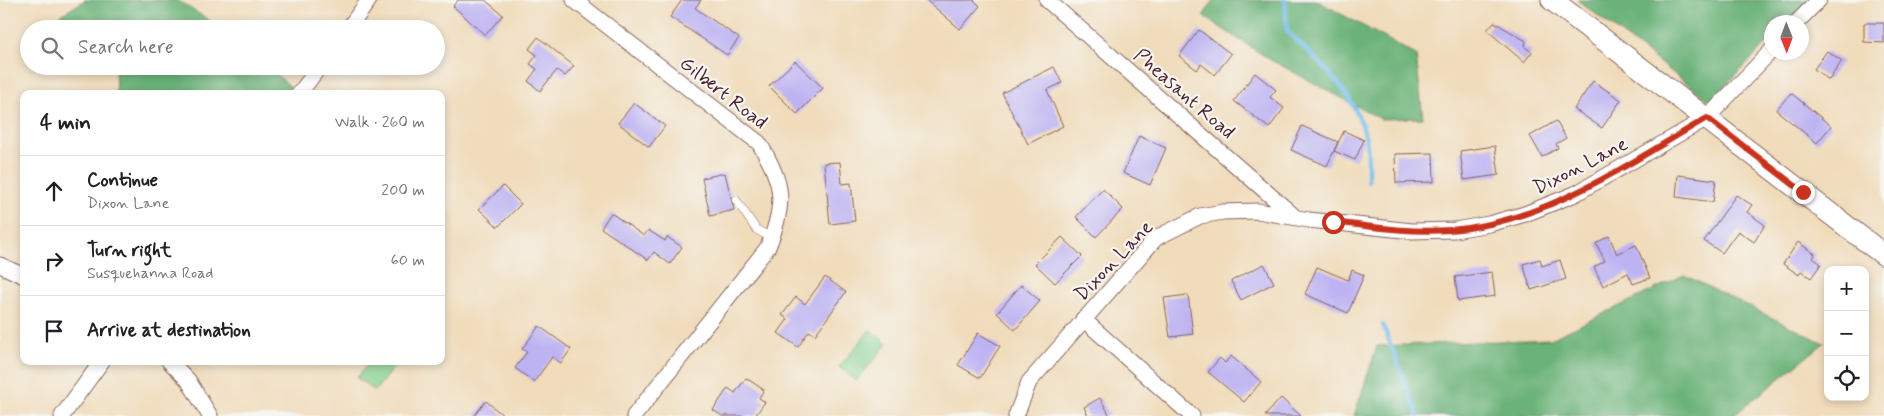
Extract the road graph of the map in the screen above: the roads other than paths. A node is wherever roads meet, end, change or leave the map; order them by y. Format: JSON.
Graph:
{"nodes":[{"id":1,"x":369,"y":0,"type":"edge"},
{"id":2,"x":574,"y":0,"type":"edge"},
{"id":3,"x":1047,"y":0,"type":"edge"},
{"id":4,"x":1552,"y":0,"type":"edge"},
{"id":5,"x":1819,"y":0,"type":"edge"},
{"id":6,"x":1804,"y":15,"type":"edge"},
{"id":7,"x":355,"y":20,"type":"edge"},
{"id":8,"x":1764,"y":58,"type":"edge"},
{"id":9,"x":313,"y":75,"type":"edge"},
{"id":10,"x":302,"y":90,"type":"edge"},
{"id":11,"x":1707,"y":118,"type":"junction"},
{"id":12,"x":736,"y":200,"type":"dead end"},
{"id":13,"x":1295,"y":217,"type":"junction"},
{"id":14,"x":771,"y":238,"type":"junction"},
{"id":15,"x":1884,"y":255,"type":"edge"},
{"id":16,"x":0,"y":265,"type":"edge"},
{"id":17,"x":20,"y":274,"type":"edge"},
{"id":18,"x":1083,"y":319,"type":"junction"},
{"id":19,"x":99,"y":365,"type":"edge"},
{"id":20,"x":173,"y":365,"type":"edge"},
{"id":21,"x":62,"y":416,"type":"edge"},
{"id":22,"x":210,"y":416,"type":"edge"},
{"id":23,"x":634,"y":416,"type":"edge"},
{"id":24,"x":1016,"y":416,"type":"edge"},
{"id":25,"x":1192,"y":416,"type":"edge"}],
"edges":[{"from":1,"to":7,"type":"street"},
{"from":2,"to":14,"type":"street","name":"Gilbert Road"},
{"from":3,"to":13,"type":"street","name":"Pheasant Road"},
{"from":4,"to":11,"type":"main road"},
{"from":5,"to":6,"type":"street"},
{"from":8,"to":11,"type":"street","name":"Dixon Lane"},
{"from":9,"to":10,"type":"street"},
{"from":11,"to":13,"type":"street","name":"Dixon Lane"},
{"from":11,"to":15,"type":"main road"},
{"from":12,"to":14,"type":"lane"},
{"from":13,"to":18,"type":"street","name":"Dixon Lane"},
{"from":14,"to":23,"type":"street","name":"Gilbert Road"},
{"from":16,"to":17,"type":"street"},
{"from":18,"to":24,"type":"street","name":"Dixon Lane"},
{"from":18,"to":25,"type":"street"},
{"from":19,"to":21,"type":"street"},
{"from":20,"to":22,"type":"street"}]}
